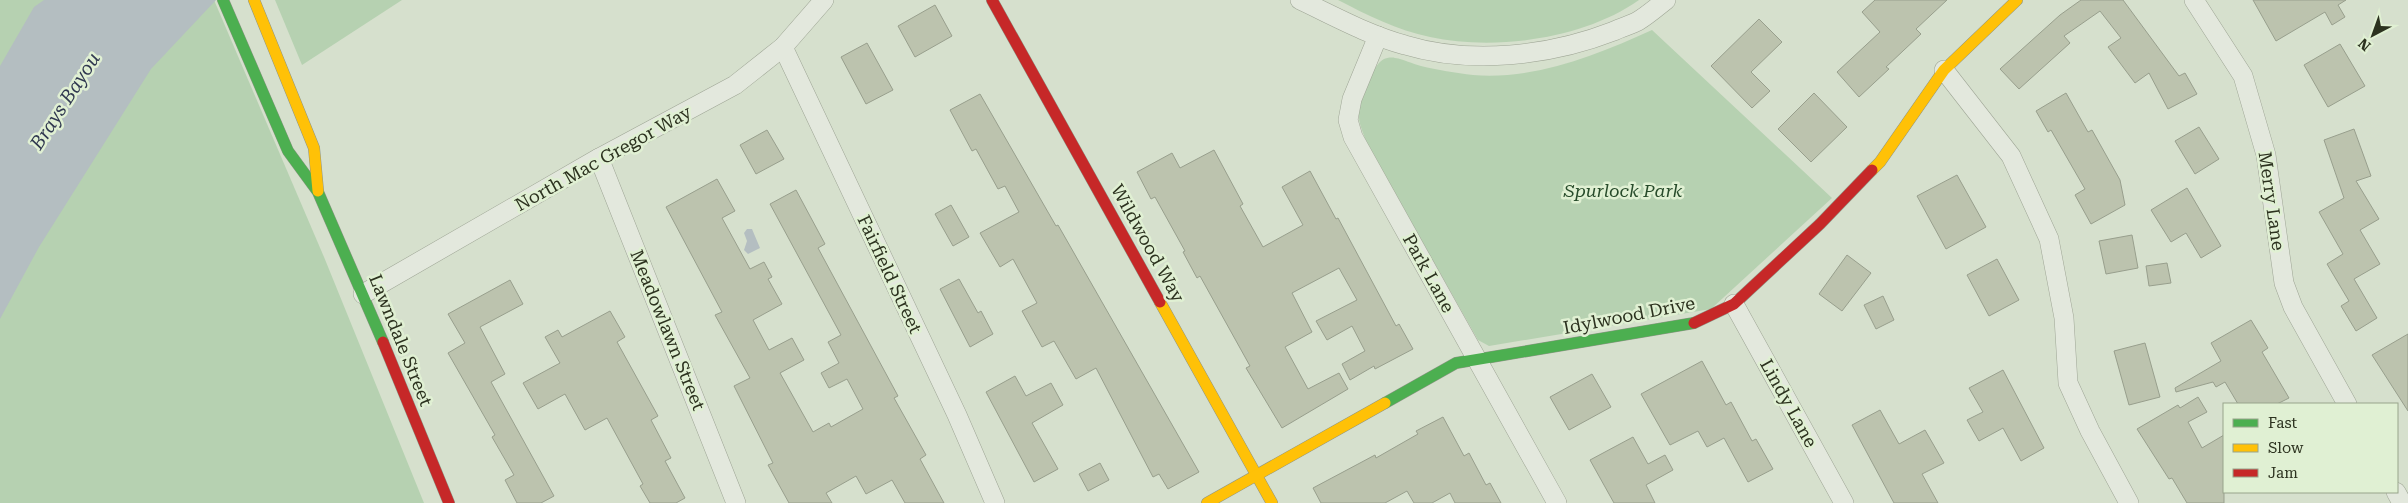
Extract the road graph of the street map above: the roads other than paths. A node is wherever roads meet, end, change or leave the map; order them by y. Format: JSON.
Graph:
{"nodes":[{"id":1,"x":223,"y":0,"type":"edge"},
{"id":2,"x":254,"y":0,"type":"edge"},
{"id":3,"x":824,"y":0,"type":"edge"},
{"id":4,"x":992,"y":0,"type":"edge"},
{"id":5,"x":1300,"y":0,"type":"edge"},
{"id":6,"x":1666,"y":0,"type":"edge"},
{"id":7,"x":2017,"y":0,"type":"edge"},
{"id":8,"x":2194,"y":0,"type":"edge"},
{"id":9,"x":1378,"y":36,"type":"junction"},
{"id":10,"x":783,"y":47,"type":"junction"},
{"id":11,"x":1944,"y":70,"type":"junction"},
{"id":12,"x":599,"y":158,"type":"junction"},
{"id":13,"x":318,"y":192,"type":"junction"},
{"id":14,"x":364,"y":294,"type":"junction"},
{"id":15,"x":1734,"y":304,"type":"junction"},
{"id":16,"x":1477,"y":359,"type":"junction"},
{"id":17,"x":2346,"y":403,"type":"edge"},
{"id":18,"x":1257,"y":476,"type":"junction"},
{"id":19,"x":449,"y":503,"type":"edge"},
{"id":20,"x":736,"y":503,"type":"edge"},
{"id":21,"x":995,"y":503,"type":"edge"},
{"id":22,"x":1207,"y":503,"type":"edge"},
{"id":23,"x":1272,"y":503,"type":"edge"},
{"id":24,"x":1557,"y":503,"type":"edge"},
{"id":25,"x":1844,"y":503,"type":"edge"},
{"id":26,"x":2129,"y":503,"type":"edge"}],
"edges":[{"from":1,"to":13,"type":"street","name":"Lawndale Street"},
{"from":2,"to":13,"type":"street","name":"Lawndale Street"},
{"from":3,"to":10,"type":"street","name":"North Mac Gregor Way"},
{"from":4,"to":18,"type":"street","name":"Wildwood Way"},
{"from":5,"to":9,"type":"street"},
{"from":6,"to":9,"type":"street"},
{"from":7,"to":11,"type":"street","name":"Idylwood Drive"},
{"from":8,"to":17,"type":"street","name":"Merry Lane"},
{"from":9,"to":16,"type":"street","name":"Park Lane"},
{"from":10,"to":12,"type":"street","name":"North Mac Gregor Way"},
{"from":10,"to":21,"type":"street","name":"Fairfield Street"},
{"from":11,"to":15,"type":"street","name":"Idylwood Drive"},
{"from":11,"to":26,"type":"street"},
{"from":12,"to":14,"type":"street","name":"North Mac Gregor Way"},
{"from":12,"to":20,"type":"street","name":"Meadowlawn Street"},
{"from":13,"to":14,"type":"street","name":"Lawndale Street"},
{"from":14,"to":19,"type":"street","name":"Lawndale Street"},
{"from":15,"to":16,"type":"street","name":"Idylwood Drive"},
{"from":15,"to":25,"type":"street","name":"Lindy Lane"},
{"from":16,"to":18,"type":"street","name":"Idylwood Drive"},
{"from":16,"to":24,"type":"street","name":"Park Lane"},
{"from":18,"to":22,"type":"street","name":"Idylwood Drive"},
{"from":18,"to":23,"type":"street","name":"Wildwood Way"}]}
